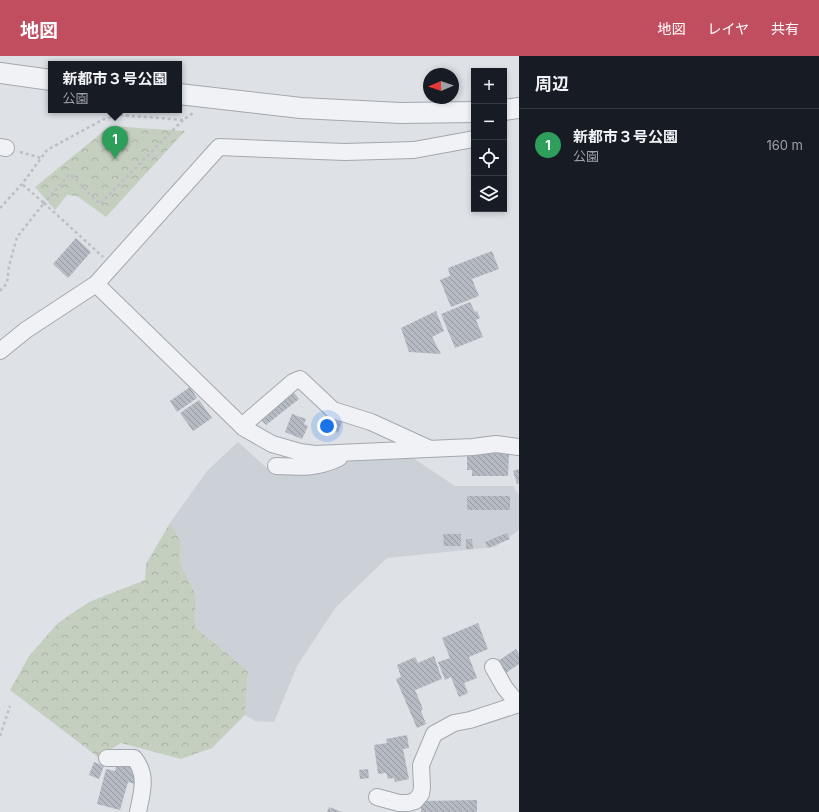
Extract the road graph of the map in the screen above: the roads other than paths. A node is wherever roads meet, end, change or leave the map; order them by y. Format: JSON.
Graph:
{"nodes":[{"id":1,"x":0,"y":73,"type":"edge"},
{"id":2,"x":48,"y":80,"type":"edge"},
{"id":3,"x":182,"y":94,"type":"edge"},
{"id":4,"x":519,"y":108,"type":"edge"},
{"id":5,"x":507,"y":110,"type":"edge"},
{"id":6,"x":471,"y":112,"type":"edge"},
{"id":7,"x":471,"y":140,"type":"edge"},
{"id":8,"x":96,"y":284,"type":"junction"},
{"id":9,"x":0,"y":351,"type":"edge"},
{"id":10,"x":242,"y":426,"type":"junction"},
{"id":11,"x":519,"y":447,"type":"edge"},
{"id":12,"x":431,"y":449,"type":"junction"},
{"id":13,"x":350,"y":453,"type":"junction"},
{"id":14,"x":276,"y":466,"type":"dead end"},
{"id":15,"x":493,"y":667,"type":"dead end"},
{"id":16,"x":518,"y":704,"type":"edge"},
{"id":17,"x":107,"y":758,"type":"dead end"},
{"id":18,"x":377,"y":797,"type":"dead end"},
{"id":19,"x":138,"y":812,"type":"edge"}],
"edges":[{"from":1,"to":2,"type":"street"},
{"from":3,"to":6,"type":"street"},
{"from":4,"to":5,"type":"street"},
{"from":7,"to":8,"type":"street"},
{"from":8,"to":9,"type":"street"},
{"from":8,"to":10,"type":"street"},
{"from":10,"to":12,"type":"street"},
{"from":10,"to":13,"type":"street"},
{"from":11,"to":12,"type":"street"},
{"from":12,"to":13,"type":"street"},
{"from":13,"to":14,"type":"street"},
{"from":15,"to":16,"type":"street"},
{"from":16,"to":18,"type":"street"},
{"from":17,"to":19,"type":"street"}]}
